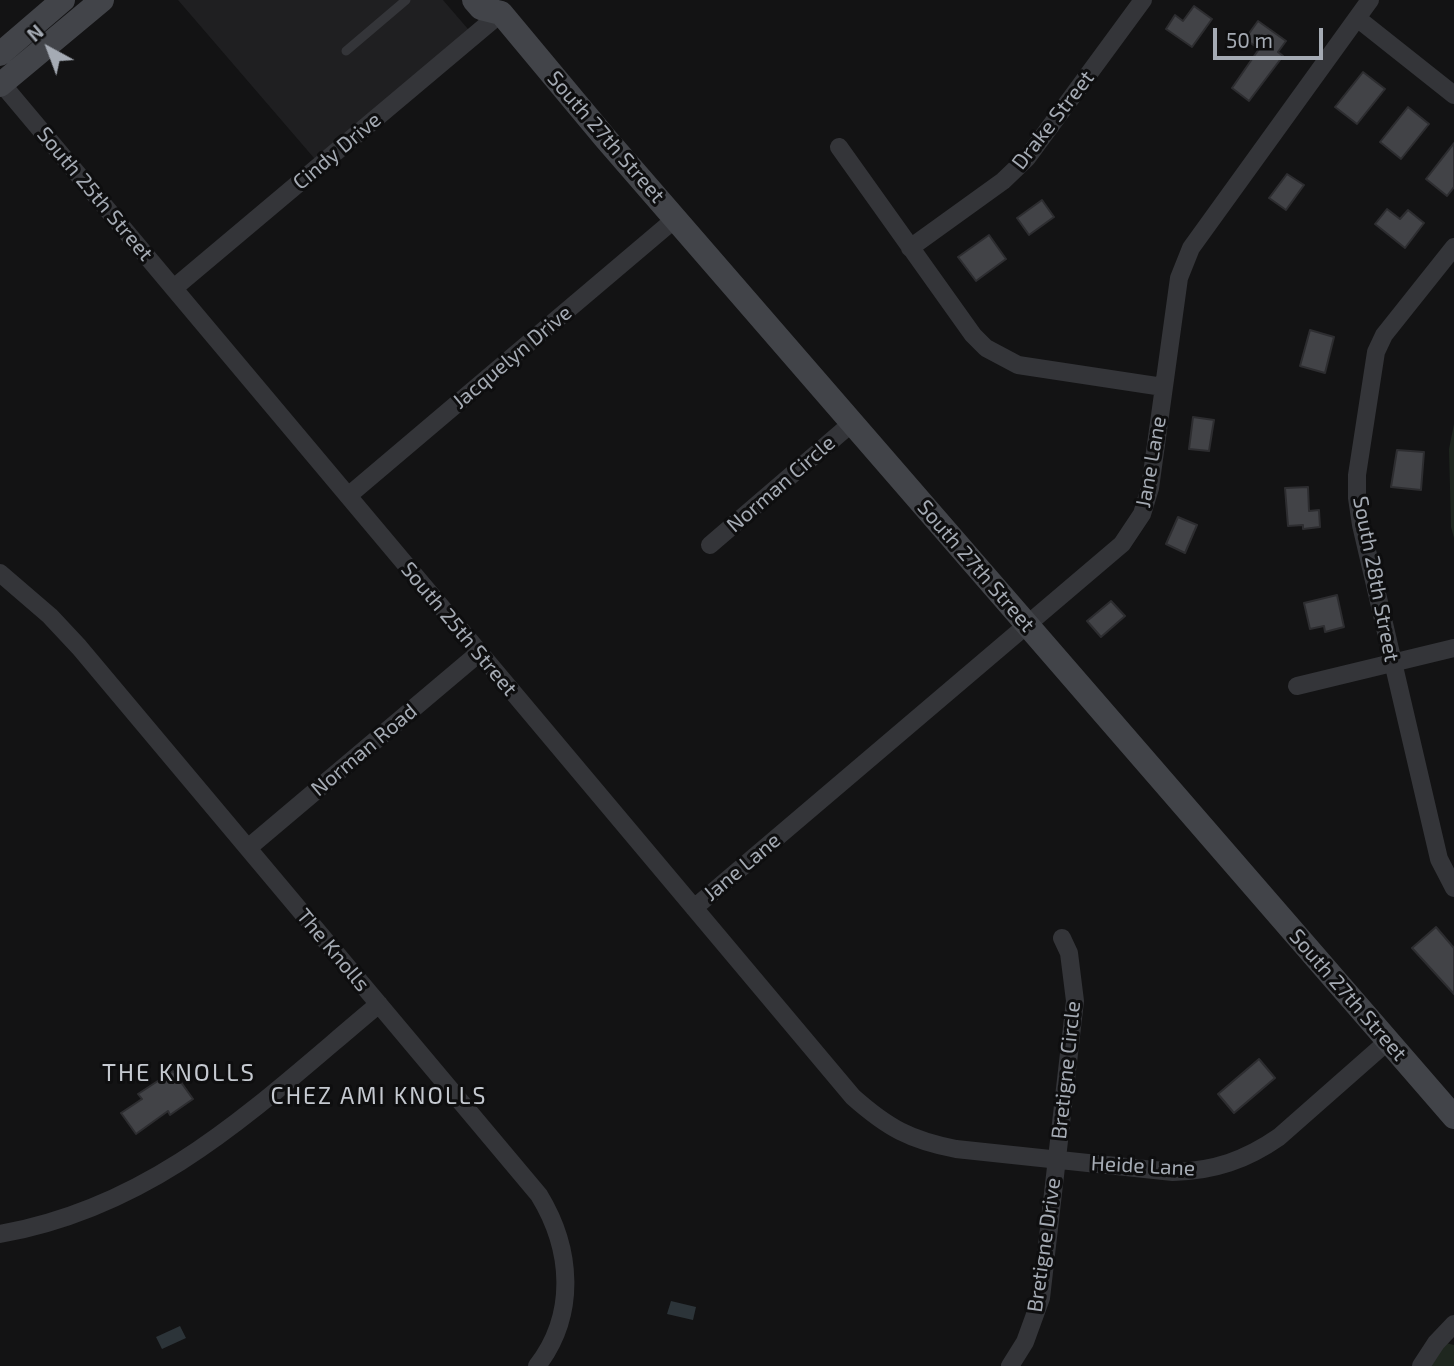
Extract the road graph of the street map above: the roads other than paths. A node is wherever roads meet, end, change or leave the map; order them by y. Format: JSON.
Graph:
{"nodes":[{"id":1,"x":63,"y":0,"type":"edge"},
{"id":2,"x":102,"y":0,"type":"edge"},
{"id":3,"x":406,"y":0,"type":"edge"},
{"id":4,"x":474,"y":0,"type":"edge"},
{"id":5,"x":1143,"y":0,"type":"edge"},
{"id":6,"x":1370,"y":0,"type":"edge"},
{"id":7,"x":501,"y":7,"type":"edge"},
{"id":8,"x":1357,"y":18,"type":"junction"},
{"id":9,"x":346,"y":51,"type":"dead end"},
{"id":10,"x":0,"y":54,"type":"edge"},
{"id":11,"x":1,"y":84,"type":"edge"},
{"id":12,"x":1454,"y":95,"type":"edge"},
{"id":13,"x":839,"y":147,"type":"dead end"},
{"id":14,"x":675,"y":219,"type":"junction"},
{"id":15,"x":1454,"y":247,"type":"edge"},
{"id":16,"x":910,"y":248,"type":"junction"},
{"id":17,"x":174,"y":288,"type":"junction"},
{"id":18,"x":1164,"y":387,"type":"junction"},
{"id":19,"x":852,"y":423,"type":"junction"},
{"id":20,"x":348,"y":496,"type":"junction"},
{"id":21,"x":710,"y":545,"type":"dead end"},
{"id":22,"x":0,"y":573,"type":"edge"},
{"id":23,"x":1028,"y":626,"type":"junction"},
{"id":24,"x":1454,"y":648,"type":"edge"},
{"id":25,"x":480,"y":653,"type":"junction"},
{"id":26,"x":1392,"y":663,"type":"junction"},
{"id":27,"x":1297,"y":686,"type":"dead end"},
{"id":28,"x":248,"y":848,"type":"junction"},
{"id":29,"x":1454,"y":888,"type":"edge"},
{"id":30,"x":694,"y":908,"type":"junction"},
{"id":31,"x":1062,"y":938,"type":"dead end"},
{"id":32,"x":379,"y":1004,"type":"junction"},
{"id":33,"x":1388,"y":1041,"type":"junction"},
{"id":34,"x":1454,"y":1117,"type":"edge"},
{"id":35,"x":939,"y":1145,"type":"joint"},
{"id":36,"x":1056,"y":1161,"type":"junction"},
{"id":37,"x":0,"y":1234,"type":"edge"},
{"id":38,"x":1454,"y":1324,"type":"edge"},
{"id":39,"x":537,"y":1366,"type":"edge"},
{"id":40,"x":1010,"y":1366,"type":"edge"},
{"id":41,"x":1421,"y":1366,"type":"edge"}],
"edges":[{"from":1,"to":10,"type":"main road"},
{"from":2,"to":11,"type":"main road"},
{"from":3,"to":9,"type":"lane"},
{"from":4,"to":7,"type":"main road","name":"South 27th Street"},
{"from":5,"to":16,"type":"street","name":"Drake Street"},
{"from":6,"to":8,"type":"street","name":"Jane Lane"},
{"from":7,"to":14,"type":"main road","name":"South 27th Street"},
{"from":7,"to":17,"type":"street","name":"Cindy Drive"},
{"from":8,"to":12,"type":"street"},
{"from":8,"to":18,"type":"street","name":"Jane Lane"},
{"from":11,"to":17,"type":"street","name":"South 25th Street"},
{"from":13,"to":16,"type":"street"},
{"from":14,"to":19,"type":"main road","name":"South 27th Street"},
{"from":14,"to":20,"type":"street","name":"Jacquelyn Drive"},
{"from":15,"to":26,"type":"street","name":"South 28th Street"},
{"from":16,"to":18,"type":"street"},
{"from":17,"to":20,"type":"street","name":"South 25th Street"},
{"from":18,"to":23,"type":"street","name":"Jane Lane"},
{"from":19,"to":21,"type":"street","name":"Norman Circle"},
{"from":19,"to":23,"type":"main road","name":"South 27th Street"},
{"from":20,"to":25,"type":"street","name":"South 25th Street"},
{"from":22,"to":28,"type":"street","name":"The Knolls"},
{"from":23,"to":30,"type":"street","name":"Jane Lane"},
{"from":23,"to":33,"type":"main road","name":"South 27th Street"},
{"from":24,"to":26,"type":"street"},
{"from":25,"to":28,"type":"street","name":"Norman Road"},
{"from":25,"to":30,"type":"street","name":"South 25th Street"},
{"from":26,"to":27,"type":"street"},
{"from":26,"to":29,"type":"street","name":"South 28th Street"},
{"from":28,"to":32,"type":"street","name":"The Knolls"},
{"from":30,"to":35,"type":"street","name":"South 25th Street"},
{"from":31,"to":36,"type":"street","name":"Bretigne Circle"},
{"from":32,"to":37,"type":"street"},
{"from":32,"to":39,"type":"street","name":"The Knolls"},
{"from":33,"to":34,"type":"main road","name":"South 27th Street"},
{"from":33,"to":36,"type":"street","name":"Heide Lane"},
{"from":35,"to":36,"type":"street","name":"Heide Lane"},
{"from":36,"to":40,"type":"street","name":"Bretigne Drive"},
{"from":38,"to":41,"type":"street"}]}
